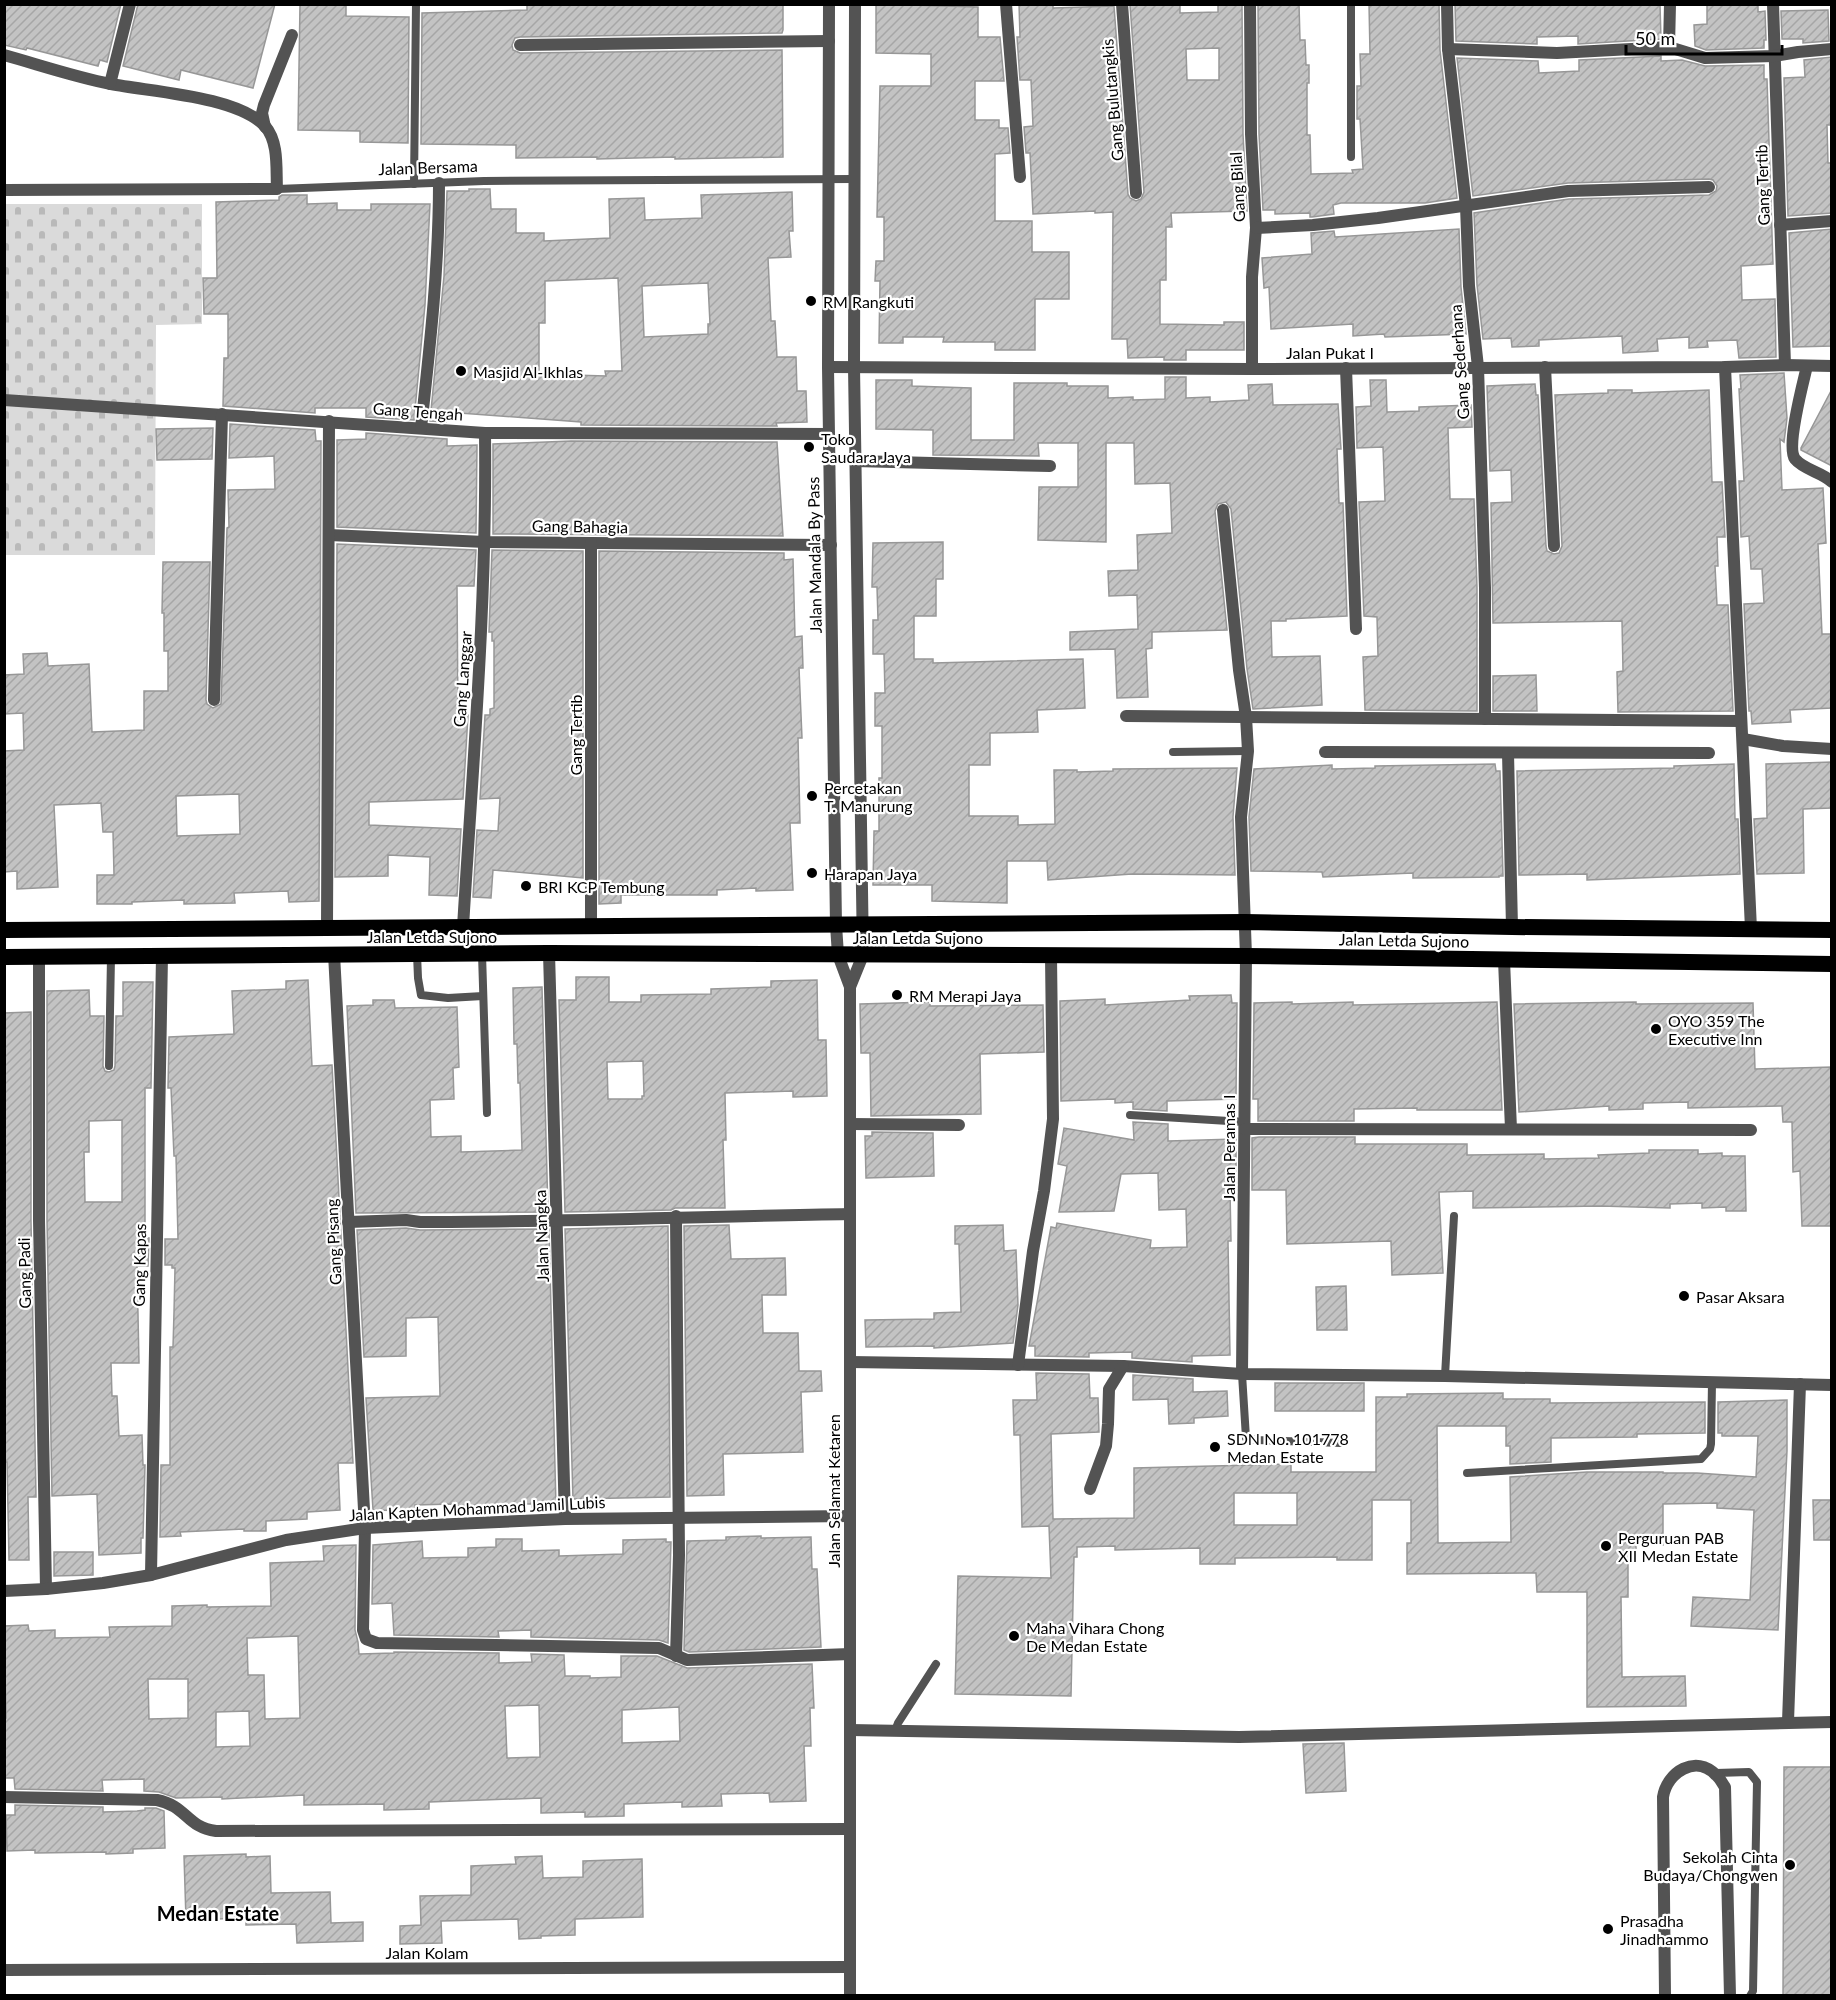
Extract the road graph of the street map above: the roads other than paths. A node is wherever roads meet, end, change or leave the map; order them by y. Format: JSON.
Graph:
{"nodes":[{"id":1,"x":130,"y":4,"type":"edge"},
{"id":2,"x":416,"y":4,"type":"edge"},
{"id":3,"x":829,"y":4,"type":"edge"},
{"id":4,"x":855,"y":4,"type":"edge"},
{"id":5,"x":1006,"y":4,"type":"edge"},
{"id":6,"x":1122,"y":4,"type":"edge"},
{"id":7,"x":1250,"y":4,"type":"edge"},
{"id":8,"x":1351,"y":4,"type":"edge"},
{"id":9,"x":1447,"y":4,"type":"edge"},
{"id":10,"x":1670,"y":4,"type":"edge"},
{"id":11,"x":1773,"y":4,"type":"edge"},
{"id":12,"x":292,"y":35,"type":"dead end"},
{"id":13,"x":829,"y":41,"type":"junction"},
{"id":14,"x":520,"y":45,"type":"dead end"},
{"id":15,"x":1669,"y":46,"type":"junction"},
{"id":16,"x":1448,"y":49,"type":"junction"},
{"id":17,"x":1832,"y":50,"type":"edge"},
{"id":18,"x":4,"y":55,"type":"edge"},
{"id":19,"x":1774,"y":56,"type":"junction"},
{"id":20,"x":110,"y":84,"type":"junction"},
{"id":21,"x":265,"y":127,"type":"junction"},
{"id":22,"x":1351,"y":157,"type":"dead end"},
{"id":23,"x":1020,"y":177,"type":"dead end"},
{"id":24,"x":830,"y":180,"type":"junction"},
{"id":25,"x":853,"y":180,"type":"junction"},
{"id":26,"x":439,"y":183,"type":"junction"},
{"id":27,"x":414,"y":184,"type":"junction"},
{"id":28,"x":1709,"y":187,"type":"dead end"},
{"id":29,"x":277,"y":189,"type":"junction"},
{"id":30,"x":4,"y":190,"type":"edge"},
{"id":31,"x":1136,"y":194,"type":"dead end"},
{"id":32,"x":1466,"y":206,"type":"junction"},
{"id":33,"x":1832,"y":221,"type":"edge"},
{"id":34,"x":1780,"y":225,"type":"junction"},
{"id":35,"x":1256,"y":228,"type":"junction"},
{"id":36,"x":1785,"y":364,"type":"junction"},
{"id":37,"x":1807,"y":366,"type":"junction"},
{"id":38,"x":1832,"y":366,"type":"edge"},
{"id":39,"x":828,"y":367,"type":"junction"},
{"id":40,"x":854,"y":367,"type":"junction"},
{"id":41,"x":1478,"y":367,"type":"junction"},
{"id":42,"x":1545,"y":367,"type":"junction"},
{"id":43,"x":1725,"y":367,"type":"junction"},
{"id":44,"x":1347,"y":368,"type":"junction"},
{"id":45,"x":1252,"y":369,"type":"junction"},
{"id":46,"x":4,"y":400,"type":"edge"},
{"id":47,"x":222,"y":414,"type":"junction"},
{"id":48,"x":329,"y":421,"type":"junction"},
{"id":49,"x":421,"y":428,"type":"junction"},
{"id":50,"x":485,"y":433,"type":"junction"},
{"id":51,"x":829,"y":434,"type":"junction"},
{"id":52,"x":855,"y":461,"type":"junction"},
{"id":53,"x":1050,"y":466,"type":"dead end"},
{"id":54,"x":1832,"y":482,"type":"edge"},
{"id":55,"x":1223,"y":510,"type":"dead end"},
{"id":56,"x":329,"y":535,"type":"junction"},
{"id":57,"x":485,"y":542,"type":"junction"},
{"id":58,"x":591,"y":543,"type":"junction"},
{"id":59,"x":831,"y":545,"type":"junction"},
{"id":60,"x":1554,"y":546,"type":"dead end"},
{"id":61,"x":1356,"y":628,"type":"dead end"},
{"id":62,"x":214,"y":700,"type":"dead end"},
{"id":63,"x":1126,"y":717,"type":"dead end"},
{"id":64,"x":1246,"y":717,"type":"junction"},
{"id":65,"x":1485,"y":719,"type":"junction"},
{"id":66,"x":1742,"y":721,"type":"junction"},
{"id":67,"x":1743,"y":739,"type":"junction"},
{"id":68,"x":1832,"y":749,"type":"edge"},
{"id":69,"x":1248,"y":751,"type":"junction"},
{"id":70,"x":1173,"y":752,"type":"dead end"},
{"id":71,"x":1325,"y":752,"type":"dead end"},
{"id":72,"x":1508,"y":753,"type":"junction"},
{"id":73,"x":1709,"y":753,"type":"dead end"},
{"id":74,"x":1245,"y":922,"type":"junction"},
{"id":75,"x":836,"y":925,"type":"junction"},
{"id":76,"x":863,"y":925,"type":"junction"},
{"id":77,"x":591,"y":926,"type":"junction"},
{"id":78,"x":464,"y":927,"type":"junction"},
{"id":79,"x":1512,"y":927,"type":"junction"},
{"id":80,"x":327,"y":928,"type":"junction"},
{"id":81,"x":1751,"y":929,"type":"junction"},
{"id":82,"x":4,"y":930,"type":"edge"},
{"id":83,"x":1832,"y":930,"type":"edge"},
{"id":84,"x":549,"y":953,"type":"junction"},
{"id":85,"x":334,"y":954,"type":"junction"},
{"id":86,"x":417,"y":954,"type":"junction"},
{"id":87,"x":482,"y":954,"type":"junction"},
{"id":88,"x":838,"y":955,"type":"junction"},
{"id":89,"x":863,"y":955,"type":"junction"},
{"id":90,"x":162,"y":956,"type":"junction"},
{"id":91,"x":1052,"y":956,"type":"junction"},
{"id":92,"x":1246,"y":956,"type":"junction"},
{"id":93,"x":4,"y":957,"type":"edge"},
{"id":94,"x":39,"y":957,"type":"junction"},
{"id":95,"x":111,"y":957,"type":"junction"},
{"id":96,"x":1504,"y":960,"type":"junction"},
{"id":97,"x":1832,"y":964,"type":"edge"},
{"id":98,"x":850,"y":987,"type":"junction"},
{"id":99,"x":483,"y":996,"type":"junction"},
{"id":100,"x":109,"y":1066,"type":"dead end"},
{"id":101,"x":487,"y":1113,"type":"dead end"},
{"id":102,"x":1130,"y":1115,"type":"dead end"},
{"id":103,"x":850,"y":1124,"type":"junction"},
{"id":104,"x":959,"y":1125,"type":"dead end"},
{"id":105,"x":1245,"y":1126,"type":"junction"},
{"id":106,"x":1511,"y":1129,"type":"junction"},
{"id":107,"x":1751,"y":1131,"type":"dead end"},
{"id":108,"x":850,"y":1214,"type":"junction"},
{"id":109,"x":676,"y":1216,"type":"junction"},
{"id":110,"x":1454,"y":1216,"type":"dead end"},
{"id":111,"x":348,"y":1222,"type":"junction"},
{"id":112,"x":557,"y":1222,"type":"junction"},
{"id":113,"x":850,"y":1362,"type":"junction"},
{"id":114,"x":1018,"y":1365,"type":"junction"},
{"id":115,"x":1123,"y":1366,"type":"junction"},
{"id":116,"x":1242,"y":1374,"type":"junction"},
{"id":117,"x":1445,"y":1376,"type":"junction"},
{"id":118,"x":1712,"y":1382,"type":"junction"},
{"id":119,"x":1800,"y":1384,"type":"junction"},
{"id":120,"x":1831,"y":1385,"type":"edge"},
{"id":121,"x":1341,"y":1443,"type":"dead end"},
{"id":122,"x":1467,"y":1473,"type":"dead end"},
{"id":123,"x":1089,"y":1489,"type":"dead end"},
{"id":124,"x":850,"y":1516,"type":"junction"},
{"id":125,"x":678,"y":1518,"type":"junction"},
{"id":126,"x":566,"y":1519,"type":"junction"},
{"id":127,"x":364,"y":1528,"type":"junction"},
{"id":128,"x":151,"y":1575,"type":"junction"},
{"id":129,"x":46,"y":1589,"type":"junction"},
{"id":130,"x":4,"y":1591,"type":"edge"},
{"id":131,"x":850,"y":1654,"type":"junction"},
{"id":132,"x":676,"y":1656,"type":"junction"},
{"id":133,"x":936,"y":1664,"type":"dead end"},
{"id":134,"x":1788,"y":1722,"type":"junction"},
{"id":135,"x":1832,"y":1722,"type":"edge"},
{"id":136,"x":850,"y":1730,"type":"junction"},
{"id":137,"x":895,"y":1731,"type":"junction"},
{"id":138,"x":1716,"y":1773,"type":"junction"},
{"id":139,"x":4,"y":1797,"type":"edge"},
{"id":140,"x":850,"y":1829,"type":"junction"},
{"id":141,"x":850,"y":1966,"type":"junction"},
{"id":142,"x":4,"y":1970,"type":"edge"},
{"id":143,"x":850,"y":1995,"type":"edge"},
{"id":144,"x":1665,"y":1995,"type":"edge"},
{"id":145,"x":1730,"y":1995,"type":"edge"},
{"id":146,"x":1750,"y":1995,"type":"edge"}],
"edges":[{"from":1,"to":20,"type":"street"},
{"from":2,"to":27,"type":"lane"},
{"from":3,"to":13,"type":"street","name":"Jalan Mandala By Pass"},
{"from":4,"to":25,"type":"street"},
{"from":5,"to":23,"type":"street"},
{"from":6,"to":31,"type":"street","name":"Gang Bulutangkis"},
{"from":7,"to":35,"type":"street","name":"Gang Bilal"},
{"from":8,"to":22,"type":"lane"},
{"from":9,"to":16,"type":"street","name":"Gang Sederhana"},
{"from":10,"to":15,"type":"street"},
{"from":11,"to":19,"type":"street","name":"Gang Tertib"},
{"from":12,"to":21,"type":"street"},
{"from":13,"to":14,"type":"street"},
{"from":13,"to":24,"type":"street","name":"Jalan Mandala By Pass"},
{"from":15,"to":16,"type":"street"},
{"from":15,"to":19,"type":"street"},
{"from":16,"to":32,"type":"street","name":"Gang Sederhana"},
{"from":17,"to":19,"type":"street"},
{"from":18,"to":20,"type":"street"},
{"from":19,"to":34,"type":"street","name":"Gang Tertib"},
{"from":20,"to":21,"type":"street"},
{"from":21,"to":29,"type":"street"},
{"from":24,"to":25,"type":"lane","name":"Jalan Bersama"},
{"from":24,"to":26,"type":"lane","name":"Jalan Bersama"},
{"from":24,"to":39,"type":"street","name":"Jalan Mandala By Pass"},
{"from":25,"to":40,"type":"street"},
{"from":26,"to":27,"type":"lane","name":"Jalan Bersama"},
{"from":26,"to":49,"type":"street"},
{"from":27,"to":29,"type":"lane","name":"Jalan Bersama"},
{"from":28,"to":32,"type":"street"},
{"from":29,"to":30,"type":"street","name":"Jalan Bersama"},
{"from":32,"to":35,"type":"street"},
{"from":32,"to":41,"type":"street","name":"Gang Sederhana"},
{"from":33,"to":34,"type":"street"},
{"from":34,"to":36,"type":"street","name":"Gang Tertib"},
{"from":35,"to":45,"type":"street","name":"Gang Bilal"},
{"from":36,"to":37,"type":"street","name":"Jalan Pukat I"},
{"from":36,"to":43,"type":"street","name":"Jalan Pukat I"},
{"from":37,"to":38,"type":"street","name":"Jalan Pukat I"},
{"from":37,"to":54,"type":"street"},
{"from":39,"to":40,"type":"street","name":"Jalan Pukat I"},
{"from":39,"to":51,"type":"street","name":"Jalan Mandala By Pass"},
{"from":40,"to":45,"type":"street","name":"Jalan Pukat I"},
{"from":40,"to":52,"type":"street"},
{"from":41,"to":42,"type":"street","name":"Jalan Pukat I"},
{"from":41,"to":44,"type":"street","name":"Jalan Pukat I"},
{"from":41,"to":65,"type":"street","name":"Gang Sederhana"},
{"from":42,"to":43,"type":"street","name":"Jalan Pukat I"},
{"from":42,"to":60,"type":"street"},
{"from":43,"to":66,"type":"street"},
{"from":44,"to":45,"type":"street","name":"Jalan Pukat I"},
{"from":44,"to":61,"type":"street"},
{"from":46,"to":47,"type":"street","name":"Gang Tengah"},
{"from":47,"to":48,"type":"street","name":"Gang Tengah"},
{"from":47,"to":62,"type":"street"},
{"from":48,"to":49,"type":"street","name":"Gang Tengah"},
{"from":48,"to":56,"type":"street"},
{"from":49,"to":50,"type":"street","name":"Gang Tengah"},
{"from":50,"to":51,"type":"street","name":"Gang Tengah"},
{"from":50,"to":57,"type":"street","name":"Gang Langgar"},
{"from":51,"to":59,"type":"street","name":"Jalan Mandala By Pass"},
{"from":52,"to":53,"type":"street"},
{"from":52,"to":76,"type":"street"},
{"from":55,"to":64,"type":"street","name":"Jalan Peramas I"},
{"from":56,"to":57,"type":"street","name":"Gang Bahagia"},
{"from":56,"to":80,"type":"street"},
{"from":57,"to":58,"type":"street","name":"Gang Bahagia"},
{"from":57,"to":78,"type":"street","name":"Gang Langgar"},
{"from":58,"to":59,"type":"street","name":"Gang Bahagia"},
{"from":58,"to":77,"type":"street","name":"Gang Tertib"},
{"from":59,"to":75,"type":"street","name":"Jalan Mandala By Pass"},
{"from":63,"to":64,"type":"street"},
{"from":64,"to":65,"type":"street"},
{"from":64,"to":69,"type":"street","name":"Jalan Peramas I"},
{"from":65,"to":66,"type":"street"},
{"from":66,"to":67,"type":"street"},
{"from":67,"to":68,"type":"street"},
{"from":67,"to":81,"type":"street"},
{"from":69,"to":70,"type":"lane"},
{"from":69,"to":74,"type":"street","name":"Jalan Peramas I"},
{"from":71,"to":72,"type":"street"},
{"from":72,"to":73,"type":"street"},
{"from":72,"to":79,"type":"street"},
{"from":74,"to":76,"type":"highway","name":"Jalan Letda Sujono"},
{"from":74,"to":79,"type":"highway","name":"Jalan Letda Sujono"},
{"from":74,"to":92,"type":"street","name":"Jalan Peramas I"},
{"from":75,"to":76,"type":"highway","name":"Jalan Letda Sujono"},
{"from":75,"to":77,"type":"highway","name":"Jalan Letda Sujono"},
{"from":75,"to":88,"type":"street","name":"Jalan Selamat Ketaren"},
{"from":76,"to":89,"type":"street","name":"Jalan Selamat Ketaren"},
{"from":77,"to":78,"type":"highway","name":"Jalan Letda Sujono"},
{"from":78,"to":80,"type":"highway","name":"Jalan Letda Sujono"},
{"from":79,"to":81,"type":"highway","name":"Jalan Letda Sujono"},
{"from":80,"to":82,"type":"highway","name":"Jalan Letda Sujono"},
{"from":81,"to":83,"type":"highway","name":"Jalan Letda Sujono"},
{"from":84,"to":87,"type":"highway","name":"Jalan Letda Sujono"},
{"from":84,"to":88,"type":"highway","name":"Jalan Letda Sujono"},
{"from":84,"to":112,"type":"street","name":"Jalan Nangka"},
{"from":85,"to":86,"type":"highway","name":"Jalan Letda Sujono"},
{"from":85,"to":90,"type":"highway","name":"Jalan Letda Sujono"},
{"from":85,"to":111,"type":"street","name":"Gang Pisang"},
{"from":86,"to":87,"type":"highway","name":"Jalan Letda Sujono"},
{"from":86,"to":99,"type":"lane"},
{"from":87,"to":99,"type":"lane"},
{"from":88,"to":89,"type":"highway","name":"Jalan Letda Sujono"},
{"from":88,"to":98,"type":"street","name":"Jalan Selamat Ketaren"},
{"from":89,"to":91,"type":"highway","name":"Jalan Letda Sujono"},
{"from":89,"to":98,"type":"street","name":"Jalan Selamat Ketaren"},
{"from":90,"to":95,"type":"highway","name":"Jalan Letda Sujono"},
{"from":90,"to":128,"type":"street","name":"Gang Kapas"},
{"from":91,"to":92,"type":"highway","name":"Jalan Letda Sujono"},
{"from":91,"to":114,"type":"street"},
{"from":92,"to":96,"type":"highway","name":"Jalan Letda Sujono"},
{"from":92,"to":105,"type":"street","name":"Jalan Peramas I"},
{"from":93,"to":94,"type":"highway","name":"Jalan Letda Sujono"},
{"from":94,"to":95,"type":"highway","name":"Jalan Letda Sujono"},
{"from":94,"to":129,"type":"street","name":"Gang Padi"},
{"from":95,"to":100,"type":"lane"},
{"from":96,"to":97,"type":"highway","name":"Jalan Letda Sujono"},
{"from":96,"to":106,"type":"street"},
{"from":98,"to":103,"type":"street","name":"Jalan Selamat Ketaren"},
{"from":99,"to":101,"type":"lane"},
{"from":102,"to":105,"type":"lane"},
{"from":103,"to":104,"type":"street"},
{"from":103,"to":108,"type":"street","name":"Jalan Selamat Ketaren"},
{"from":105,"to":106,"type":"street"},
{"from":105,"to":116,"type":"street","name":"Jalan Peramas I"},
{"from":106,"to":107,"type":"street"},
{"from":108,"to":109,"type":"street"},
{"from":108,"to":113,"type":"street","name":"Jalan Selamat Ketaren"},
{"from":109,"to":112,"type":"street"},
{"from":109,"to":125,"type":"street"},
{"from":110,"to":117,"type":"lane"},
{"from":111,"to":112,"type":"street"},
{"from":111,"to":127,"type":"street","name":"Gang Pisang"},
{"from":112,"to":126,"type":"street","name":"Jalan Nangka"},
{"from":113,"to":114,"type":"street"},
{"from":113,"to":124,"type":"street","name":"Jalan Selamat Ketaren"},
{"from":114,"to":115,"type":"street"},
{"from":115,"to":116,"type":"street"},
{"from":115,"to":123,"type":"street"},
{"from":116,"to":117,"type":"street"},
{"from":116,"to":121,"type":"lane"},
{"from":117,"to":118,"type":"street"},
{"from":118,"to":119,"type":"street"},
{"from":118,"to":122,"type":"lane"},
{"from":119,"to":120,"type":"street"},
{"from":119,"to":134,"type":"street"},
{"from":124,"to":125,"type":"street","name":"Jalan Kapten Mohammad Jamil Lubis"},
{"from":124,"to":131,"type":"street","name":"Jalan Selamat Ketaren"},
{"from":125,"to":126,"type":"street","name":"Jalan Kapten Mohammad Jamil Lubis"},
{"from":125,"to":132,"type":"street"},
{"from":126,"to":127,"type":"street","name":"Jalan Kapten Mohammad Jamil Lubis"},
{"from":127,"to":128,"type":"street","name":"Jalan Kapten Mohammad Jamil Lubis"},
{"from":127,"to":132,"type":"street","name":"Gang Pisang"},
{"from":128,"to":129,"type":"street","name":"Jalan Kapten Mohammad Jamil Lubis"},
{"from":129,"to":130,"type":"street","name":"Jalan Kapten Mohammad Jamil Lubis"},
{"from":131,"to":132,"type":"street"},
{"from":131,"to":136,"type":"street","name":"Jalan Selamat Ketaren"},
{"from":133,"to":137,"type":"lane"},
{"from":134,"to":135,"type":"street"},
{"from":134,"to":137,"type":"street"},
{"from":136,"to":137,"type":"street"},
{"from":136,"to":140,"type":"street","name":"Jalan Selamat Ketaren"},
{"from":138,"to":144,"type":"street"},
{"from":138,"to":145,"type":"street"},
{"from":138,"to":146,"type":"lane"},
{"from":139,"to":140,"type":"street"},
{"from":140,"to":141,"type":"street","name":"Jalan Selamat Ketaren"},
{"from":141,"to":142,"type":"street","name":"Jalan Kolam"},
{"from":141,"to":143,"type":"street","name":"Jalan Selamat Ketaren"}]}
